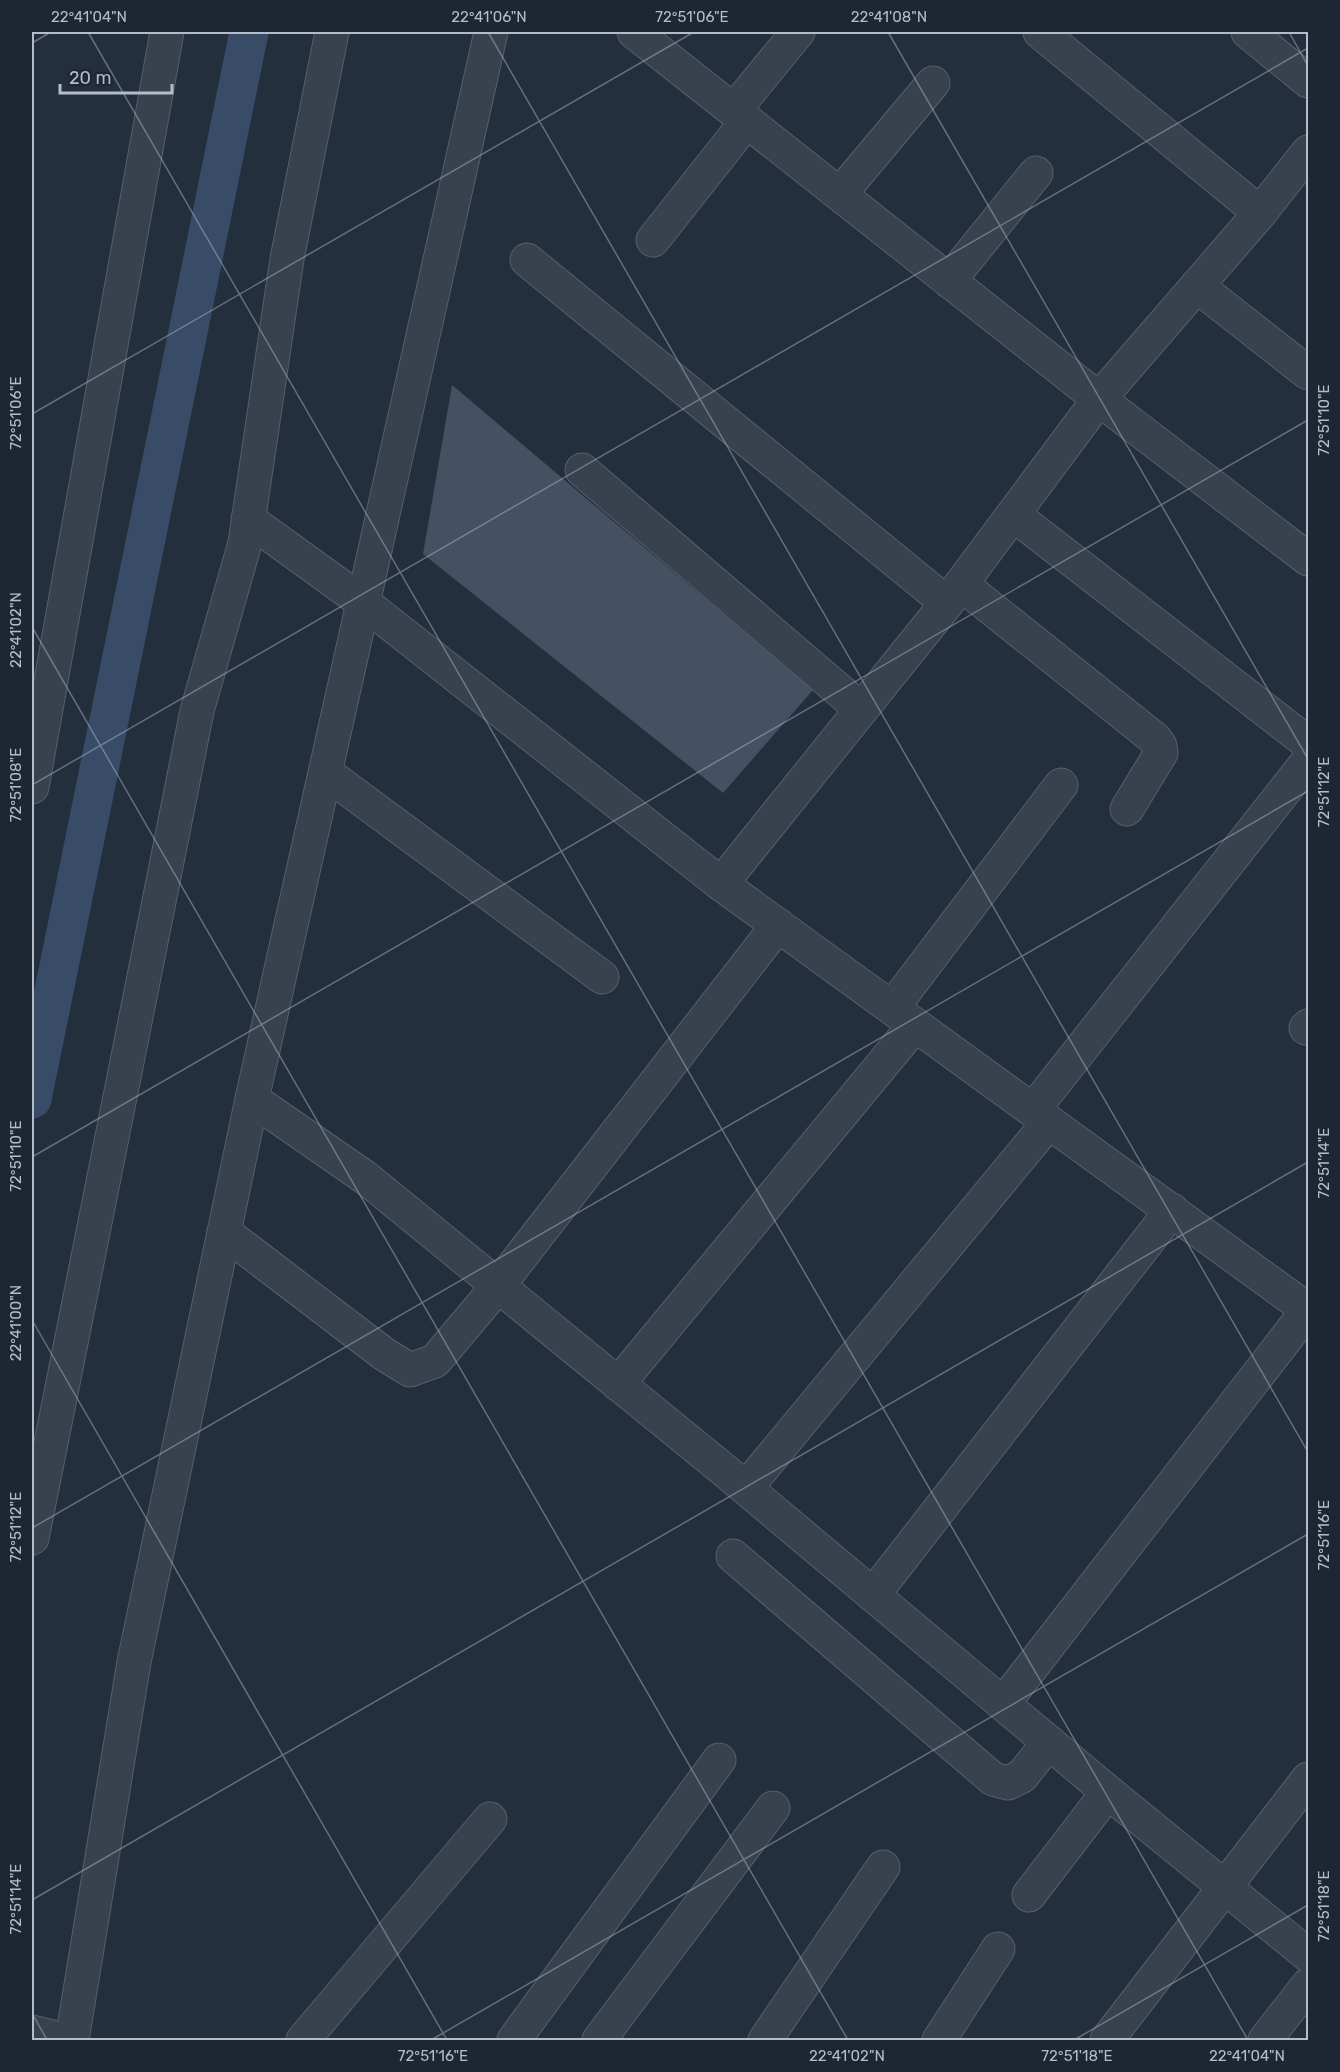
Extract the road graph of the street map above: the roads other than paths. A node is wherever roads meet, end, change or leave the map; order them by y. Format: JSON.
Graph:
{"nodes":[{"id":1,"x":167,"y":32,"type":"edge"},
{"id":2,"x":332,"y":32,"type":"edge"},
{"id":3,"x":490,"y":32,"type":"edge"},
{"id":4,"x":634,"y":32,"type":"edge"},
{"id":5,"x":798,"y":32,"type":"edge"},
{"id":6,"x":1040,"y":32,"type":"edge"},
{"id":7,"x":1248,"y":32,"type":"edge"},
{"id":8,"x":1308,"y":81,"type":"edge"},
{"id":9,"x":933,"y":83,"type":"dead end"},
{"id":10,"x":741,"y":116,"type":"junction"},
{"id":11,"x":1308,"y":152,"type":"edge"},
{"id":12,"x":1036,"y":173,"type":"dead end"},
{"id":13,"x":840,"y":194,"type":"junction"},
{"id":14,"x":1260,"y":213,"type":"junction"},
{"id":15,"x":653,"y":240,"type":"dead end"},
{"id":16,"x":527,"y":260,"type":"dead end"},
{"id":17,"x":949,"y":281,"type":"junction"},
{"id":18,"x":1197,"y":286,"type":"junction"},
{"id":19,"x":1308,"y":373,"type":"edge"},
{"id":20,"x":1099,"y":399,"type":"junction"},
{"id":21,"x":582,"y":470,"type":"dead end"},
{"id":22,"x":1014,"y":515,"type":"junction"},
{"id":23,"x":248,"y":519,"type":"junction"},
{"id":24,"x":1308,"y":559,"type":"edge"},
{"id":25,"x":954,"y":594,"type":"junction"},
{"id":26,"x":364,"y":603,"type":"junction"},
{"id":27,"x":861,"y":709,"type":"junction"},
{"id":28,"x":1308,"y":743,"type":"edge"},
{"id":29,"x":1308,"y":761,"type":"edge"},
{"id":30,"x":326,"y":773,"type":"junction"},
{"id":31,"x":1062,"y":785,"type":"dead end"},
{"id":32,"x":32,"y":787,"type":"edge"},
{"id":33,"x":1127,"y":809,"type":"dead end"},
{"id":34,"x":721,"y":884,"type":"junction"},
{"id":35,"x":778,"y":925,"type":"junction"},
{"id":36,"x":602,"y":977,"type":"dead end"},
{"id":37,"x":903,"y":1016,"type":"junction"},
{"id":38,"x":252,"y":1099,"type":"junction"},
{"id":39,"x":1041,"y":1116,"type":"junction"},
{"id":40,"x":1172,"y":1210,"type":"junction"},
{"id":41,"x":224,"y":1232,"type":"junction"},
{"id":42,"x":498,"y":1286,"type":"junction"},
{"id":43,"x":1308,"y":1310,"type":"edge"},
{"id":44,"x":618,"y":1384,"type":"junction"},
{"id":45,"x":746,"y":1488,"type":"junction"},
{"id":46,"x":32,"y":1538,"type":"edge"},
{"id":47,"x":733,"y":1556,"type":"dead end"},
{"id":48,"x":873,"y":1595,"type":"junction"},
{"id":49,"x":1003,"y":1704,"type":"junction"},
{"id":50,"x":1049,"y":1742,"type":"junction"},
{"id":51,"x":719,"y":1760,"type":"dead end"},
{"id":52,"x":1308,"y":1779,"type":"edge"},
{"id":53,"x":1108,"y":1792,"type":"junction"},
{"id":54,"x":773,"y":1808,"type":"dead end"},
{"id":55,"x":490,"y":1819,"type":"dead end"},
{"id":56,"x":883,"y":1867,"type":"dead end"},
{"id":57,"x":1224,"y":1886,"type":"junction"},
{"id":58,"x":1029,"y":1895,"type":"dead end"},
{"id":59,"x":998,"y":1949,"type":"dead end"},
{"id":60,"x":1308,"y":1955,"type":"edge"},
{"id":61,"x":1308,"y":1985,"type":"edge"},
{"id":62,"x":32,"y":2032,"type":"edge"},
{"id":63,"x":65,"y":2040,"type":"edge"},
{"id":64,"x":72,"y":2040,"type":"edge"},
{"id":65,"x":303,"y":2040,"type":"edge"},
{"id":66,"x":514,"y":2040,"type":"edge"},
{"id":67,"x":599,"y":2040,"type":"edge"},
{"id":68,"x":765,"y":2040,"type":"edge"},
{"id":69,"x":939,"y":2040,"type":"edge"},
{"id":70,"x":1107,"y":2040,"type":"edge"},
{"id":71,"x":1265,"y":2040,"type":"edge"}],
"edges":[{"from":1,"to":32,"type":"street"},
{"from":2,"to":23,"type":"street"},
{"from":3,"to":26,"type":"street"},
{"from":4,"to":10,"type":"street"},
{"from":5,"to":10,"type":"street"},
{"from":6,"to":14,"type":"street"},
{"from":7,"to":8,"type":"street"},
{"from":9,"to":13,"type":"street"},
{"from":10,"to":13,"type":"street"},
{"from":10,"to":15,"type":"street"},
{"from":11,"to":14,"type":"street"},
{"from":12,"to":17,"type":"street"},
{"from":13,"to":17,"type":"street"},
{"from":14,"to":18,"type":"street"},
{"from":16,"to":25,"type":"street"},
{"from":17,"to":20,"type":"street"},
{"from":18,"to":19,"type":"street"},
{"from":18,"to":20,"type":"street"},
{"from":20,"to":22,"type":"street"},
{"from":20,"to":24,"type":"street"},
{"from":21,"to":27,"type":"street"},
{"from":22,"to":25,"type":"street"},
{"from":22,"to":28,"type":"street"},
{"from":23,"to":26,"type":"street"},
{"from":23,"to":46,"type":"street"},
{"from":25,"to":27,"type":"street"},
{"from":25,"to":33,"type":"street"},
{"from":26,"to":30,"type":"street"},
{"from":26,"to":34,"type":"street"},
{"from":27,"to":34,"type":"street"},
{"from":29,"to":39,"type":"street"},
{"from":30,"to":36,"type":"street"},
{"from":30,"to":38,"type":"street"},
{"from":31,"to":37,"type":"street"},
{"from":34,"to":35,"type":"street"},
{"from":35,"to":37,"type":"street"},
{"from":35,"to":42,"type":"street"},
{"from":37,"to":39,"type":"street"},
{"from":37,"to":44,"type":"street"},
{"from":38,"to":41,"type":"street"},
{"from":38,"to":42,"type":"street"},
{"from":39,"to":40,"type":"street"},
{"from":39,"to":45,"type":"street"},
{"from":40,"to":43,"type":"street"},
{"from":40,"to":48,"type":"street"},
{"from":41,"to":42,"type":"street"},
{"from":41,"to":64,"type":"street"},
{"from":42,"to":44,"type":"street"},
{"from":43,"to":49,"type":"street"},
{"from":44,"to":45,"type":"street"},
{"from":45,"to":48,"type":"street"},
{"from":47,"to":50,"type":"street"},
{"from":48,"to":49,"type":"street"},
{"from":49,"to":50,"type":"street"},
{"from":50,"to":53,"type":"street"},
{"from":51,"to":66,"type":"street"},
{"from":52,"to":57,"type":"street"},
{"from":53,"to":57,"type":"street"},
{"from":53,"to":58,"type":"street"},
{"from":54,"to":67,"type":"street"},
{"from":55,"to":65,"type":"street"},
{"from":56,"to":68,"type":"street"},
{"from":57,"to":60,"type":"street"},
{"from":57,"to":70,"type":"street"},
{"from":59,"to":69,"type":"street"},
{"from":61,"to":71,"type":"street"},
{"from":62,"to":63,"type":"street"}]}
